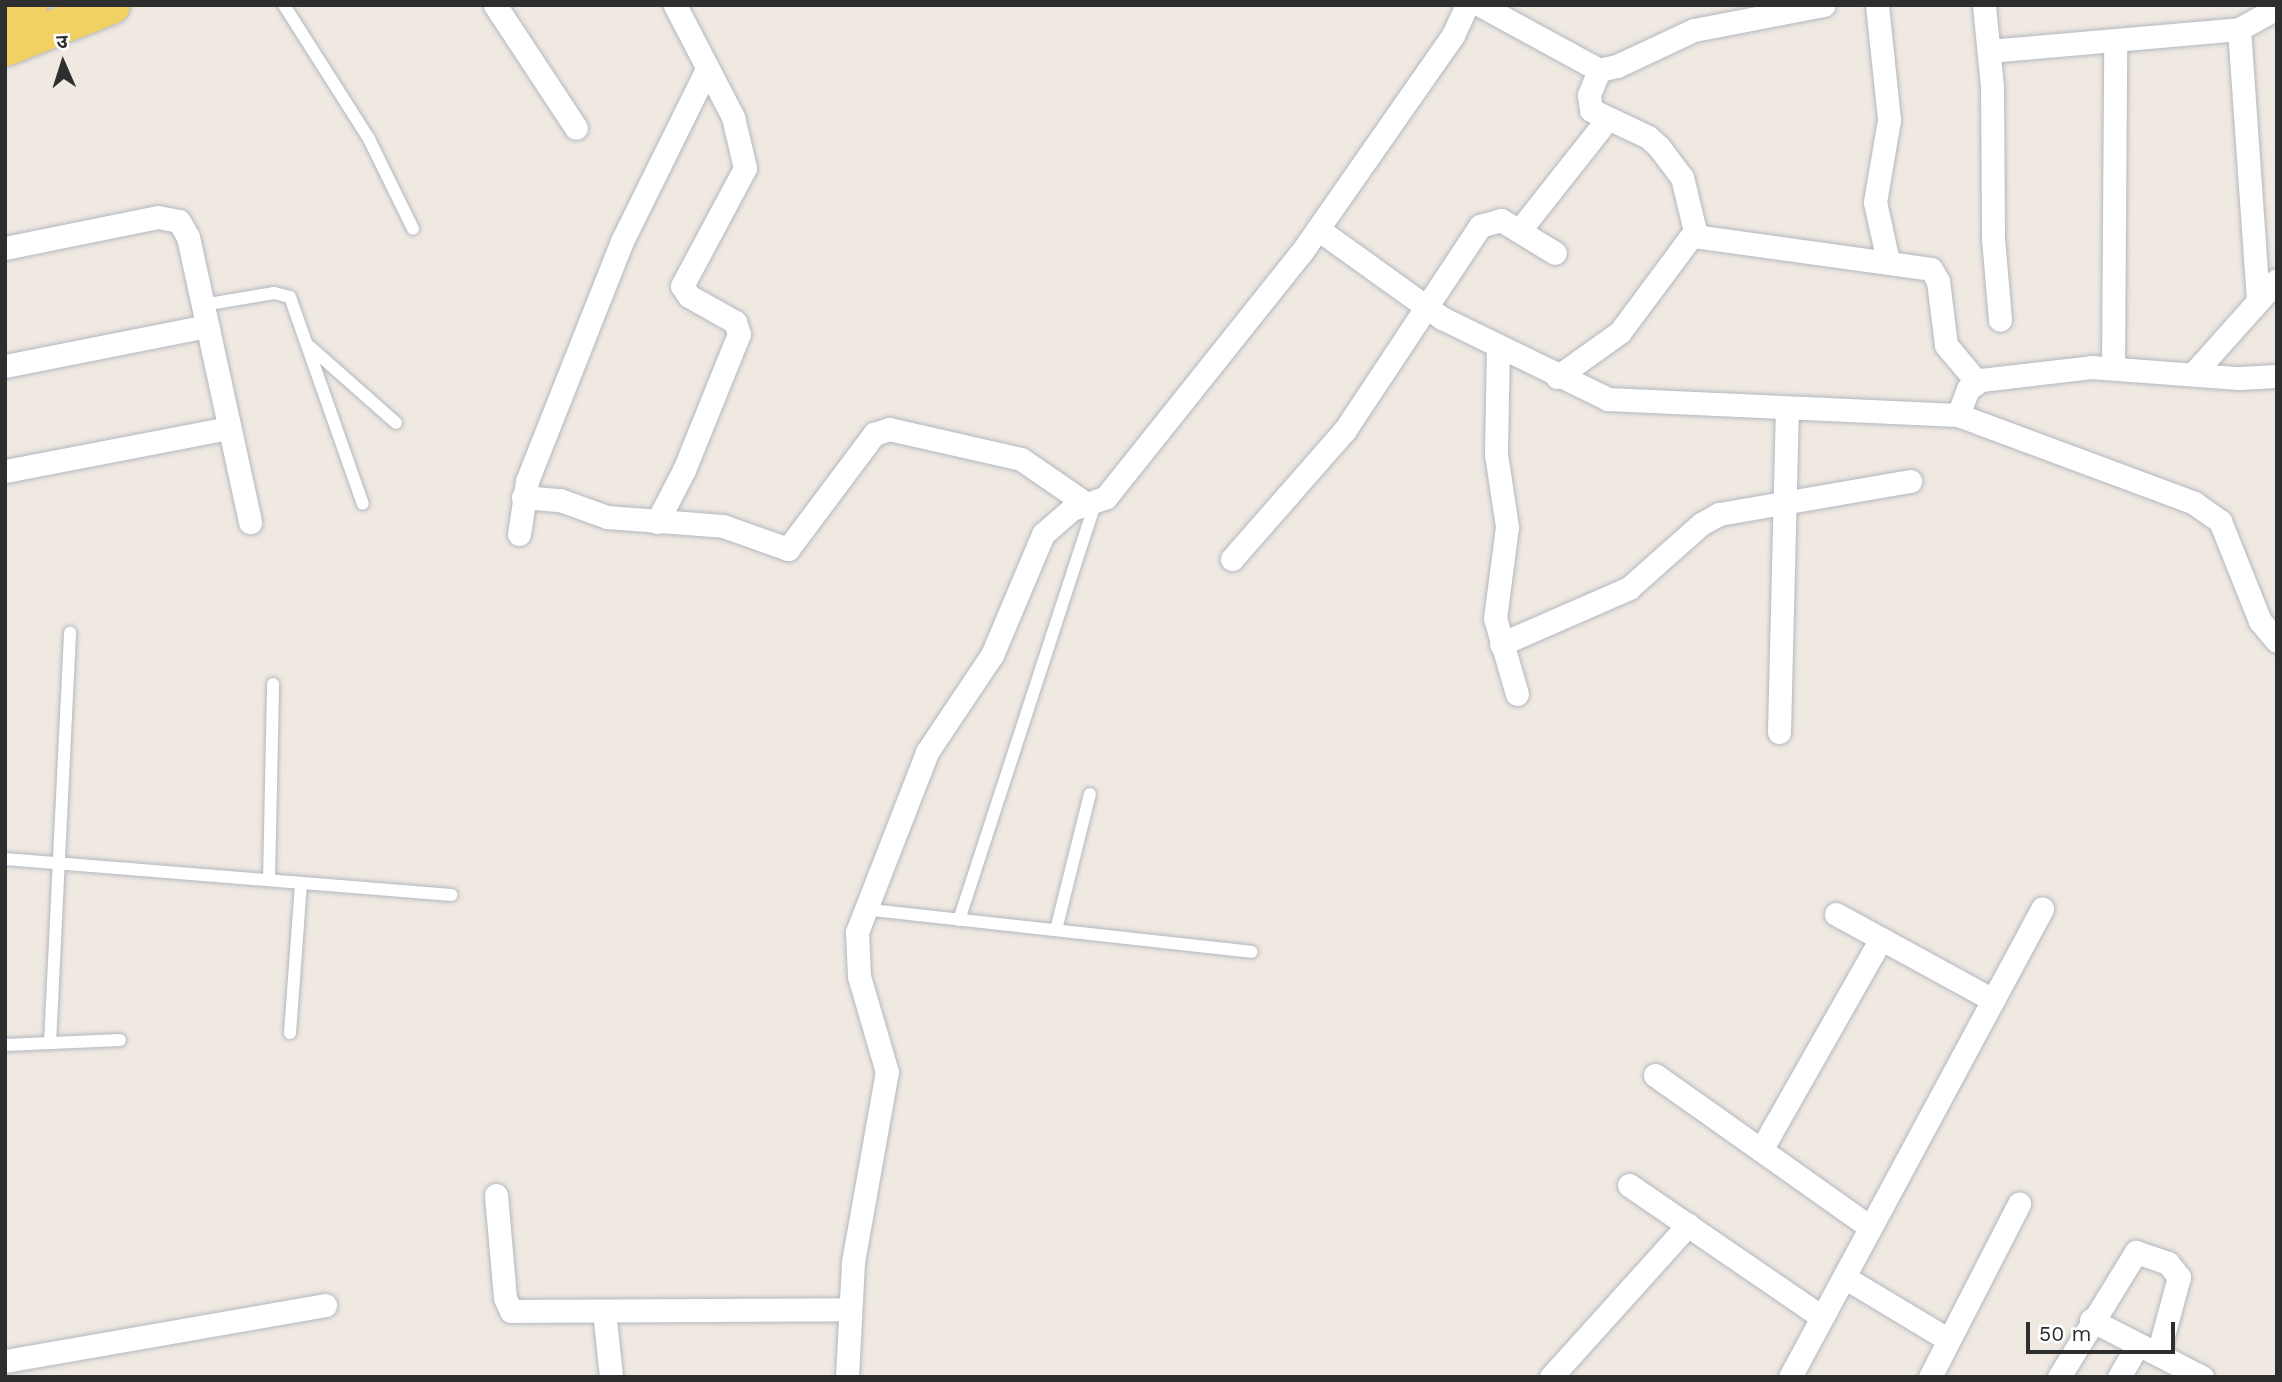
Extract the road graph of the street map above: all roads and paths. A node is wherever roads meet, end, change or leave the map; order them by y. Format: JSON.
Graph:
{"nodes":[{"id":1,"x":28,"y":5,"type":"edge"},
{"id":2,"x":111,"y":5,"type":"edge"},
{"id":3,"x":284,"y":5,"type":"edge"},
{"id":4,"x":495,"y":5,"type":"edge"},
{"id":5,"x":674,"y":5,"type":"edge"},
{"id":6,"x":1466,"y":5,"type":"edge"},
{"id":7,"x":1480,"y":5,"type":"edge"},
{"id":8,"x":1824,"y":5,"type":"edge"},
{"id":9,"x":1877,"y":5,"type":"edge"},
{"id":10,"x":1984,"y":5,"type":"edge"},
{"id":11,"x":2277,"y":8,"type":"edge"},
{"id":12,"x":5,"y":14,"type":"edge"},
{"id":13,"x":1735,"y":14,"type":"edge"},
{"id":14,"x":2239,"y":29,"type":"junction"},
{"id":15,"x":2115,"y":42,"type":"junction"},
{"id":16,"x":5,"y":47,"type":"edge"},
{"id":17,"x":1989,"y":51,"type":"junction"},
{"id":18,"x":707,"y":69,"type":"junction"},
{"id":19,"x":1599,"y":70,"type":"junction"},
{"id":20,"x":1606,"y":121,"type":"junction"},
{"id":21,"x":576,"y":128,"type":"dead end"},
{"id":22,"x":412,"y":229,"type":"dead end"},
{"id":23,"x":1318,"y":229,"type":"junction"},
{"id":24,"x":1695,"y":231,"type":"junction"},
{"id":25,"x":1519,"y":232,"type":"junction"},
{"id":26,"x":5,"y":248,"type":"edge"},
{"id":27,"x":1555,"y":253,"type":"dead end"},
{"id":28,"x":1888,"y":261,"type":"junction"},
{"id":29,"x":2277,"y":280,"type":"edge"},
{"id":30,"x":2259,"y":298,"type":"junction"},
{"id":31,"x":1424,"y":305,"type":"junction"},
{"id":32,"x":205,"y":316,"type":"junction"},
{"id":33,"x":2000,"y":320,"type":"dead end"},
{"id":34,"x":308,"y":345,"type":"junction"},
{"id":35,"x":1498,"y":347,"type":"junction"},
{"id":36,"x":5,"y":366,"type":"edge"},
{"id":37,"x":2113,"y":367,"type":"junction"},
{"id":38,"x":2193,"y":374,"type":"junction"},
{"id":39,"x":2277,"y":376,"type":"edge"},
{"id":40,"x":1557,"y":377,"type":"junction"},
{"id":41,"x":1977,"y":382,"type":"junction"},
{"id":42,"x":1787,"y":408,"type":"junction"},
{"id":43,"x":1958,"y":415,"type":"junction"},
{"id":44,"x":396,"y":423,"type":"dead end"},
{"id":45,"x":229,"y":428,"type":"junction"},
{"id":46,"x":5,"y":471,"type":"edge"},
{"id":47,"x":1910,"y":481,"type":"dead end"},
{"id":48,"x":523,"y":497,"type":"junction"},
{"id":49,"x":1784,"y":500,"type":"junction"},
{"id":50,"x":363,"y":504,"type":"dead end"},
{"id":51,"x":1091,"y":505,"type":"junction"},
{"id":52,"x":250,"y":522,"type":"dead end"},
{"id":53,"x":657,"y":522,"type":"junction"},
{"id":54,"x":519,"y":534,"type":"dead end"},
{"id":55,"x":1232,"y":559,"type":"dead end"},
{"id":56,"x":70,"y":632,"type":"dead end"},
{"id":57,"x":2277,"y":641,"type":"edge"},
{"id":58,"x":1501,"y":644,"type":"junction"},
{"id":59,"x":273,"y":684,"type":"dead end"},
{"id":60,"x":1517,"y":694,"type":"dead end"},
{"id":61,"x":1779,"y":732,"type":"dead end"},
{"id":62,"x":1090,"y":794,"type":"dead end"},
{"id":63,"x":5,"y":859,"type":"edge"},
{"id":64,"x":59,"y":864,"type":"junction"},
{"id":65,"x":269,"y":880,"type":"junction"},
{"id":66,"x":301,"y":883,"type":"junction"},
{"id":67,"x":452,"y":895,"type":"dead end"},
{"id":68,"x":863,"y":909,"type":"junction"},
{"id":69,"x":2042,"y":909,"type":"dead end"},
{"id":70,"x":1836,"y":914,"type":"dead end"},
{"id":71,"x":959,"y":920,"type":"junction"},
{"id":72,"x":1056,"y":930,"type":"junction"},
{"id":73,"x":1881,"y":939,"type":"junction"},
{"id":74,"x":1252,"y":952,"type":"dead end"},
{"id":75,"x":1993,"y":1000,"type":"junction"},
{"id":76,"x":290,"y":1032,"type":"dead end"},
{"id":77,"x":120,"y":1040,"type":"dead end"},
{"id":78,"x":50,"y":1043,"type":"junction"},
{"id":79,"x":5,"y":1045,"type":"edge"},
{"id":80,"x":1656,"y":1075,"type":"dead end"},
{"id":81,"x":1761,"y":1150,"type":"junction"},
{"id":82,"x":1629,"y":1185,"type":"dead end"},
{"id":83,"x":496,"y":1195,"type":"dead end"},
{"id":84,"x":2019,"y":1204,"type":"dead end"},
{"id":85,"x":1688,"y":1225,"type":"junction"},
{"id":86,"x":1870,"y":1227,"type":"junction"},
{"id":87,"x":1844,"y":1277,"type":"junction"},
{"id":88,"x":325,"y":1305,"type":"dead end"},
{"id":89,"x":850,"y":1309,"type":"junction"},
{"id":90,"x":604,"y":1311,"type":"junction"},
{"id":91,"x":1822,"y":1317,"type":"junction"},
{"id":92,"x":2091,"y":1320,"type":"junction"},
{"id":93,"x":1949,"y":1340,"type":"junction"},
{"id":94,"x":2148,"y":1349,"type":"junction"},
{"id":95,"x":5,"y":1361,"type":"edge"},
{"id":96,"x":611,"y":1377,"type":"edge"},
{"id":97,"x":847,"y":1377,"type":"edge"},
{"id":98,"x":1551,"y":1377,"type":"edge"},
{"id":99,"x":1790,"y":1377,"type":"edge"},
{"id":100,"x":1930,"y":1377,"type":"edge"},
{"id":101,"x":2059,"y":1377,"type":"edge"},
{"id":102,"x":2119,"y":1377,"type":"edge"},
{"id":103,"x":2202,"y":1377,"type":"edge"}],
"edges":[{"from":1,"to":12,"type":"main road"},
{"from":2,"to":16,"type":"main road"},
{"from":3,"to":22,"type":"lane"},
{"from":4,"to":21,"type":"street"},
{"from":5,"to":18,"type":"street"},
{"from":6,"to":23,"type":"street"},
{"from":7,"to":19,"type":"street"},
{"from":8,"to":13,"type":"street"},
{"from":9,"to":28,"type":"street"},
{"from":10,"to":17,"type":"street"},
{"from":11,"to":14,"type":"street"},
{"from":13,"to":19,"type":"street"},
{"from":14,"to":15,"type":"street"},
{"from":14,"to":30,"type":"street"},
{"from":15,"to":17,"type":"street"},
{"from":15,"to":37,"type":"street"},
{"from":17,"to":33,"type":"street"},
{"from":18,"to":48,"type":"street"},
{"from":18,"to":53,"type":"street"},
{"from":19,"to":20,"type":"street"},
{"from":20,"to":24,"type":"street"},
{"from":20,"to":25,"type":"street"},
{"from":23,"to":31,"type":"street"},
{"from":23,"to":51,"type":"street"},
{"from":24,"to":28,"type":"street"},
{"from":24,"to":40,"type":"street"},
{"from":25,"to":27,"type":"street"},
{"from":25,"to":31,"type":"street"},
{"from":26,"to":32,"type":"street"},
{"from":28,"to":41,"type":"street"},
{"from":29,"to":30,"type":"street"},
{"from":30,"to":38,"type":"street"},
{"from":31,"to":35,"type":"street"},
{"from":31,"to":55,"type":"street"},
{"from":32,"to":34,"type":"lane"},
{"from":32,"to":36,"type":"street"},
{"from":32,"to":45,"type":"street"},
{"from":34,"to":44,"type":"lane"},
{"from":34,"to":50,"type":"lane"},
{"from":35,"to":40,"type":"street"},
{"from":35,"to":58,"type":"street"},
{"from":37,"to":38,"type":"street"},
{"from":37,"to":41,"type":"street"},
{"from":38,"to":39,"type":"street"},
{"from":40,"to":42,"type":"street"},
{"from":41,"to":43,"type":"street"},
{"from":42,"to":43,"type":"street"},
{"from":42,"to":49,"type":"street"},
{"from":43,"to":57,"type":"street"},
{"from":45,"to":46,"type":"street"},
{"from":45,"to":52,"type":"street"},
{"from":47,"to":49,"type":"street"},
{"from":48,"to":53,"type":"street"},
{"from":48,"to":54,"type":"street"},
{"from":49,"to":58,"type":"street"},
{"from":49,"to":61,"type":"street"},
{"from":51,"to":53,"type":"street"},
{"from":51,"to":68,"type":"street"},
{"from":51,"to":71,"type":"lane"},
{"from":56,"to":64,"type":"lane"},
{"from":58,"to":60,"type":"street"},
{"from":59,"to":65,"type":"lane"},
{"from":62,"to":72,"type":"lane"},
{"from":63,"to":64,"type":"lane"},
{"from":64,"to":65,"type":"lane"},
{"from":64,"to":78,"type":"lane"},
{"from":65,"to":66,"type":"lane"},
{"from":66,"to":67,"type":"lane"},
{"from":66,"to":76,"type":"lane"},
{"from":68,"to":71,"type":"lane"},
{"from":68,"to":89,"type":"street"},
{"from":69,"to":75,"type":"street"},
{"from":70,"to":73,"type":"street"},
{"from":71,"to":72,"type":"lane"},
{"from":72,"to":74,"type":"lane"},
{"from":73,"to":75,"type":"street"},
{"from":73,"to":81,"type":"street"},
{"from":75,"to":86,"type":"street"},
{"from":77,"to":78,"type":"lane"},
{"from":78,"to":79,"type":"lane"},
{"from":80,"to":81,"type":"street"},
{"from":81,"to":86,"type":"street"},
{"from":82,"to":85,"type":"street"},
{"from":83,"to":90,"type":"street"},
{"from":84,"to":93,"type":"street"},
{"from":85,"to":91,"type":"street"},
{"from":85,"to":98,"type":"street"},
{"from":86,"to":87,"type":"street"},
{"from":87,"to":91,"type":"street"},
{"from":87,"to":93,"type":"street"},
{"from":88,"to":95,"type":"street"},
{"from":89,"to":90,"type":"street"},
{"from":89,"to":97,"type":"street"},
{"from":90,"to":96,"type":"street"},
{"from":91,"to":99,"type":"street"},
{"from":92,"to":94,"type":"street"},
{"from":92,"to":94,"type":"street"},
{"from":92,"to":101,"type":"street"},
{"from":93,"to":100,"type":"street"},
{"from":94,"to":102,"type":"street"},
{"from":94,"to":103,"type":"street"}]}
